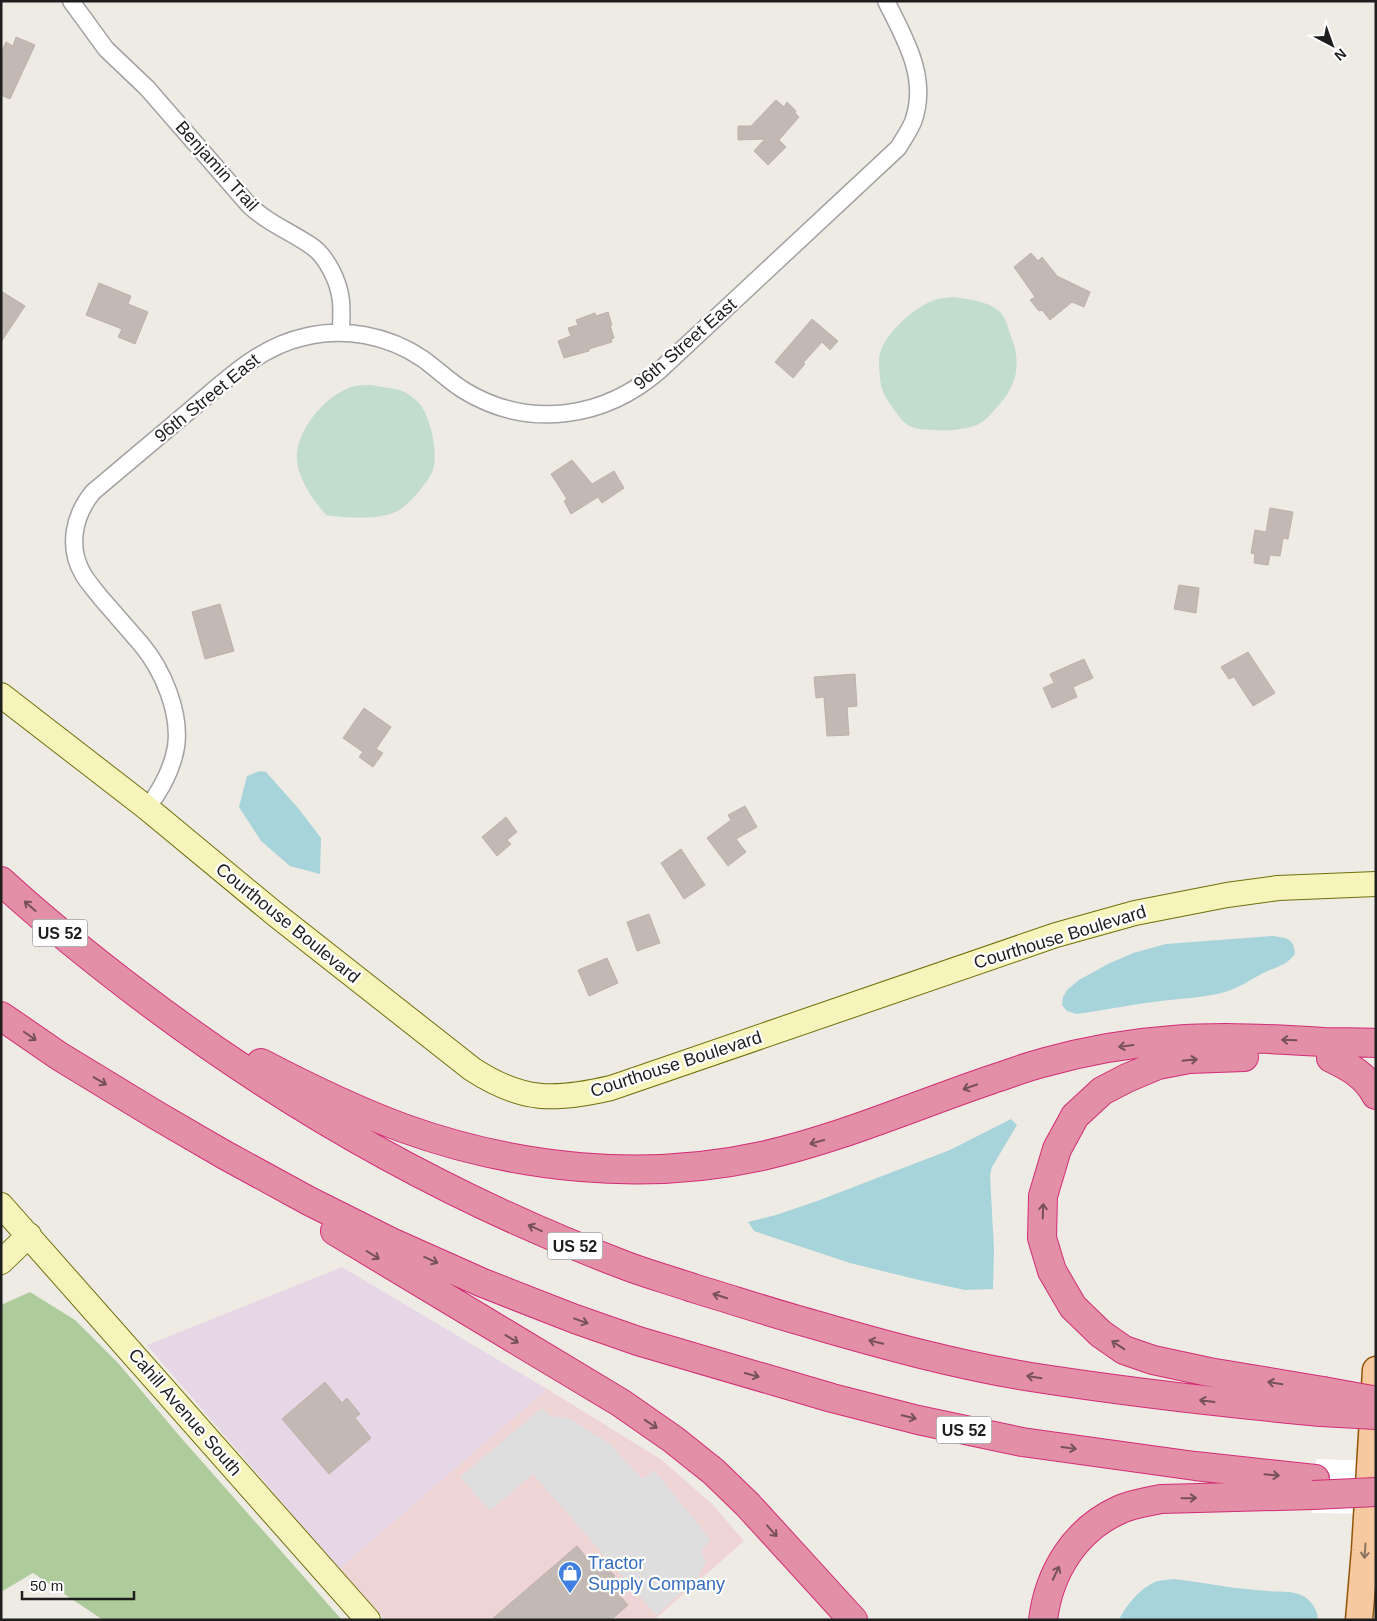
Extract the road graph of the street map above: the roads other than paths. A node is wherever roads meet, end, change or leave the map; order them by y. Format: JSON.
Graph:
{"nodes":[{"id":1,"x":71,"y":1,"type":"edge"},
{"id":2,"x":886,"y":1,"type":"edge"},
{"id":3,"x":341,"y":333,"type":"junction"},
{"id":4,"x":1,"y":695,"type":"edge"},
{"id":5,"x":147,"y":808,"type":"junction"},
{"id":6,"x":1,"y":881,"type":"edge"},
{"id":7,"x":1376,"y":884,"type":"edge"},
{"id":8,"x":122,"y":982,"type":"junction"},
{"id":9,"x":1,"y":1016,"type":"edge"},
{"id":10,"x":1376,"y":1028,"type":"edge"},
{"id":11,"x":1376,"y":1043,"type":"edge"},
{"id":12,"x":1334,"y":1050,"type":"junction"},
{"id":13,"x":1376,"y":1061,"type":"edge"},
{"id":14,"x":1376,"y":1095,"type":"edge"},
{"id":15,"x":156,"y":1115,"type":"junction"},
{"id":16,"x":1,"y":1205,"type":"edge"},
{"id":17,"x":29,"y":1235,"type":"junction"},
{"id":18,"x":1,"y":1262,"type":"edge"},
{"id":19,"x":1376,"y":1370,"type":"edge"},
{"id":20,"x":1376,"y":1401,"type":"edge"},
{"id":21,"x":1322,"y":1402,"type":"junction"},
{"id":22,"x":1376,"y":1415,"type":"edge"},
{"id":23,"x":1376,"y":1483,"type":"edge"},
{"id":24,"x":1314,"y":1487,"type":"junction"},
{"id":25,"x":1376,"y":1492,"type":"edge"},
{"id":26,"x":368,"y":1620,"type":"edge"},
{"id":27,"x":853,"y":1620,"type":"edge"},
{"id":28,"x":1043,"y":1620,"type":"edge"},
{"id":29,"x":1359,"y":1620,"type":"edge"}],
"edges":[{"from":1,"to":3,"type":"street","name":"Benjamin Trail"},
{"from":2,"to":3,"type":"street","name":"96th Street East"},
{"from":3,"to":5,"type":"street","name":"96th Street East"},
{"from":4,"to":5,"type":"street","name":"Courthouse Boulevard"},
{"from":5,"to":7,"type":"street","name":"Courthouse Boulevard"},
{"from":8,"to":6,"type":"highway","number":"US 52","one_way":true},
{"from":12,"to":8,"type":"highway","one_way":true},
{"from":21,"to":8,"type":"highway","number":"US 52","one_way":true},
{"from":9,"to":15,"type":"highway","number":"US 52","one_way":true},
{"from":10,"to":12,"type":"highway"},
{"from":11,"to":12,"type":"highway"},
{"from":12,"to":13,"type":"highway"},
{"from":12,"to":14,"type":"highway"},
{"from":21,"to":12,"type":"highway","one_way":true},
{"from":15,"to":24,"type":"highway","number":"US 52","one_way":true},
{"from":15,"to":27,"type":"highway","one_way":true},
{"from":16,"to":17,"type":"street","name":"Cahill Avenue South"},
{"from":17,"to":18,"type":"street"},
{"from":17,"to":26,"type":"street","name":"Cahill Avenue South"},
{"from":19,"to":29,"type":"main road","one_way":true},
{"from":20,"to":21,"type":"highway","bridge":true},
{"from":21,"to":22,"type":"highway","number":"US 52","bridge":true},
{"from":23,"to":24,"type":"highway","number":"US 52"},
{"from":24,"to":25,"type":"highway","bridge":true},
{"from":28,"to":24,"type":"highway","one_way":true}]}
